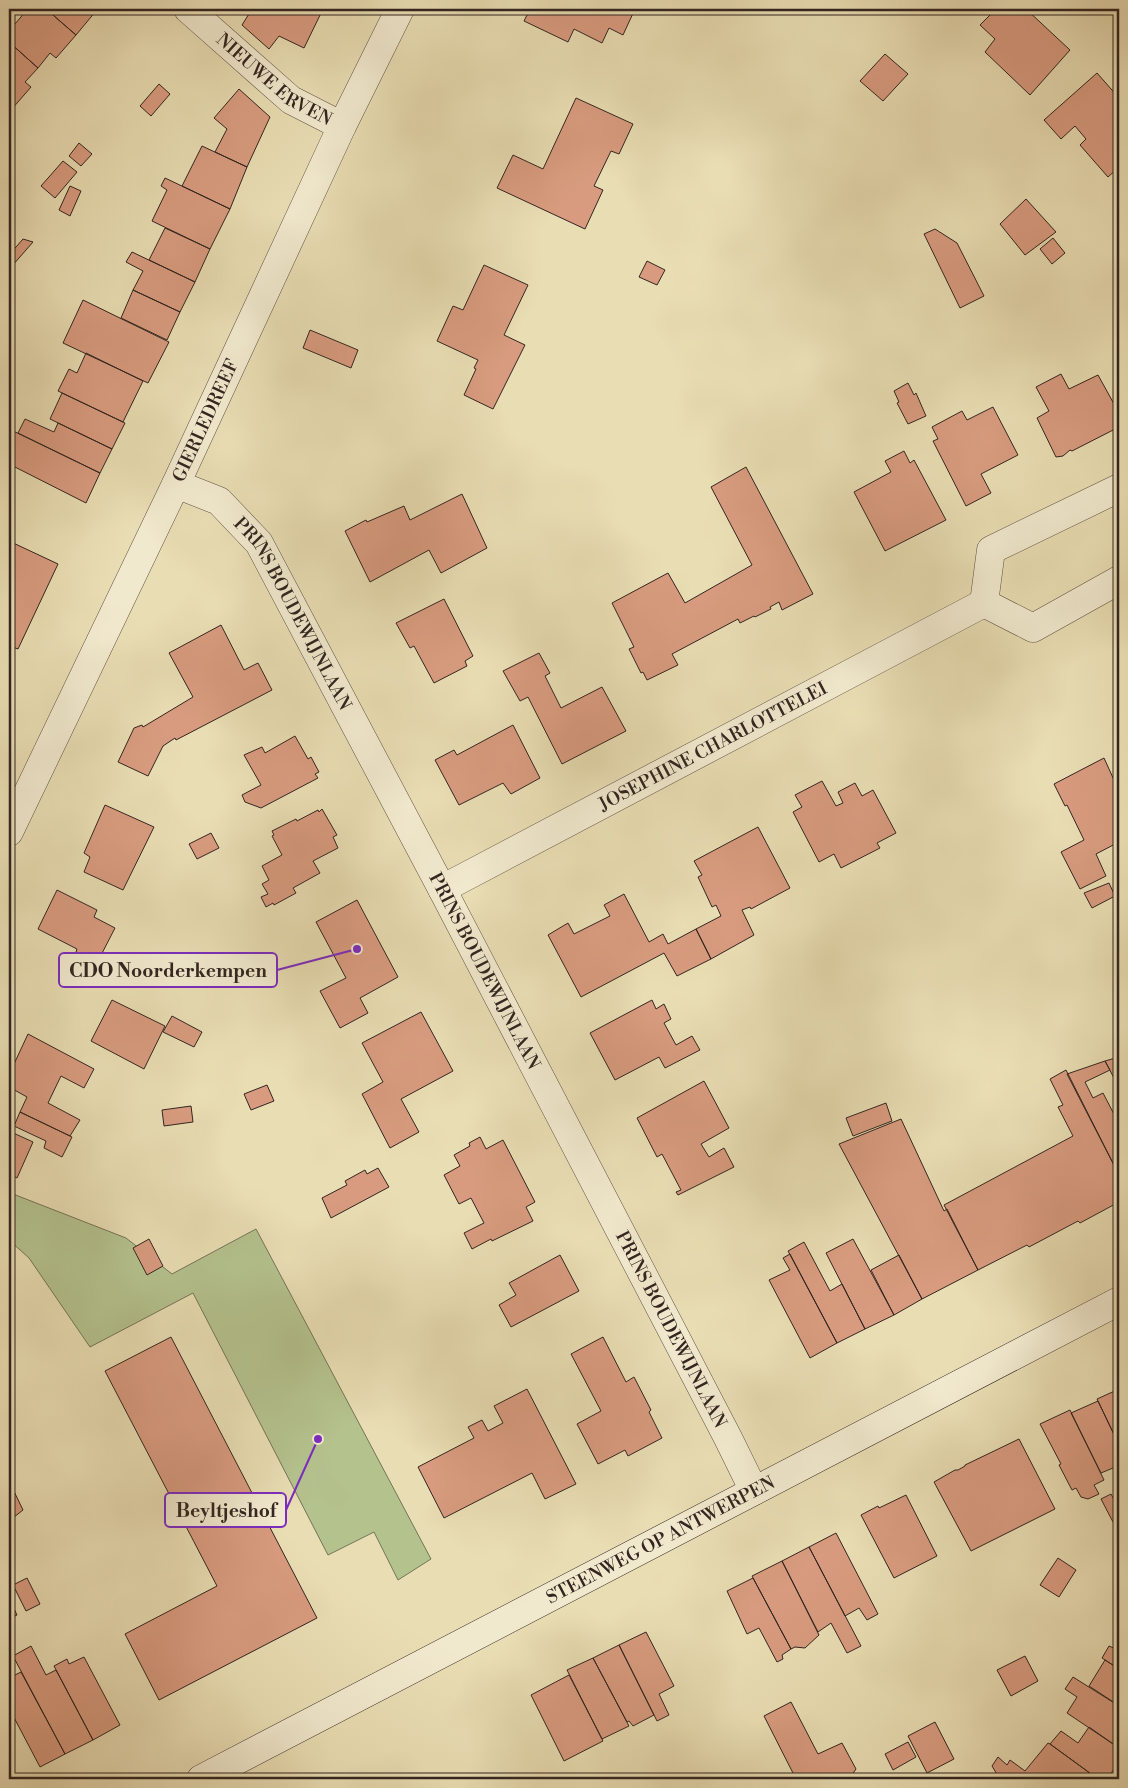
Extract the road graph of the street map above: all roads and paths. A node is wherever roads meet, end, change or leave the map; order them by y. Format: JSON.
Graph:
{"nodes":[{"id":1,"x":188,"y":9,"type":"edge"},
{"id":2,"x":400,"y":9,"type":"edge"},
{"id":3,"x":342,"y":126,"type":"junction"},
{"id":4,"x":176,"y":484,"type":"junction"},
{"id":5,"x":1119,"y":488,"type":"edge"},
{"id":6,"x":1119,"y":580,"type":"edge"},
{"id":7,"x":984,"y":603,"type":"junction"},
{"id":8,"x":9,"y":832,"type":"edge"},
{"id":9,"x":442,"y":889,"type":"junction"},
{"id":10,"x":1119,"y":1301,"type":"edge"},
{"id":11,"x":754,"y":1491,"type":"junction"},
{"id":12,"x":201,"y":1779,"type":"edge"}],
"edges":[{"from":1,"to":3,"type":"street","name":"NIEUWE ERVEN"},
{"from":2,"to":3,"type":"street","name":"GIERLEDREEF"},
{"from":3,"to":4,"type":"street","name":"GIERLEDREEF"},
{"from":4,"to":8,"type":"street","name":"GIERLEDREEF"},
{"from":4,"to":9,"type":"street","name":"PRINS BOUDEWIJNLAAN"},
{"from":5,"to":7,"type":"street"},
{"from":6,"to":7,"type":"street"},
{"from":7,"to":9,"type":"street","name":"JOSEPHINE CHARLOTTELEI"},
{"from":9,"to":11,"type":"street","name":"PRINS BOUDEWIJNLAAN"},
{"from":10,"to":11,"type":"street","name":"STEENWEG OP ANTWERPEN"},
{"from":11,"to":12,"type":"street","name":"STEENWEG OP ANTWERPEN"}]}
